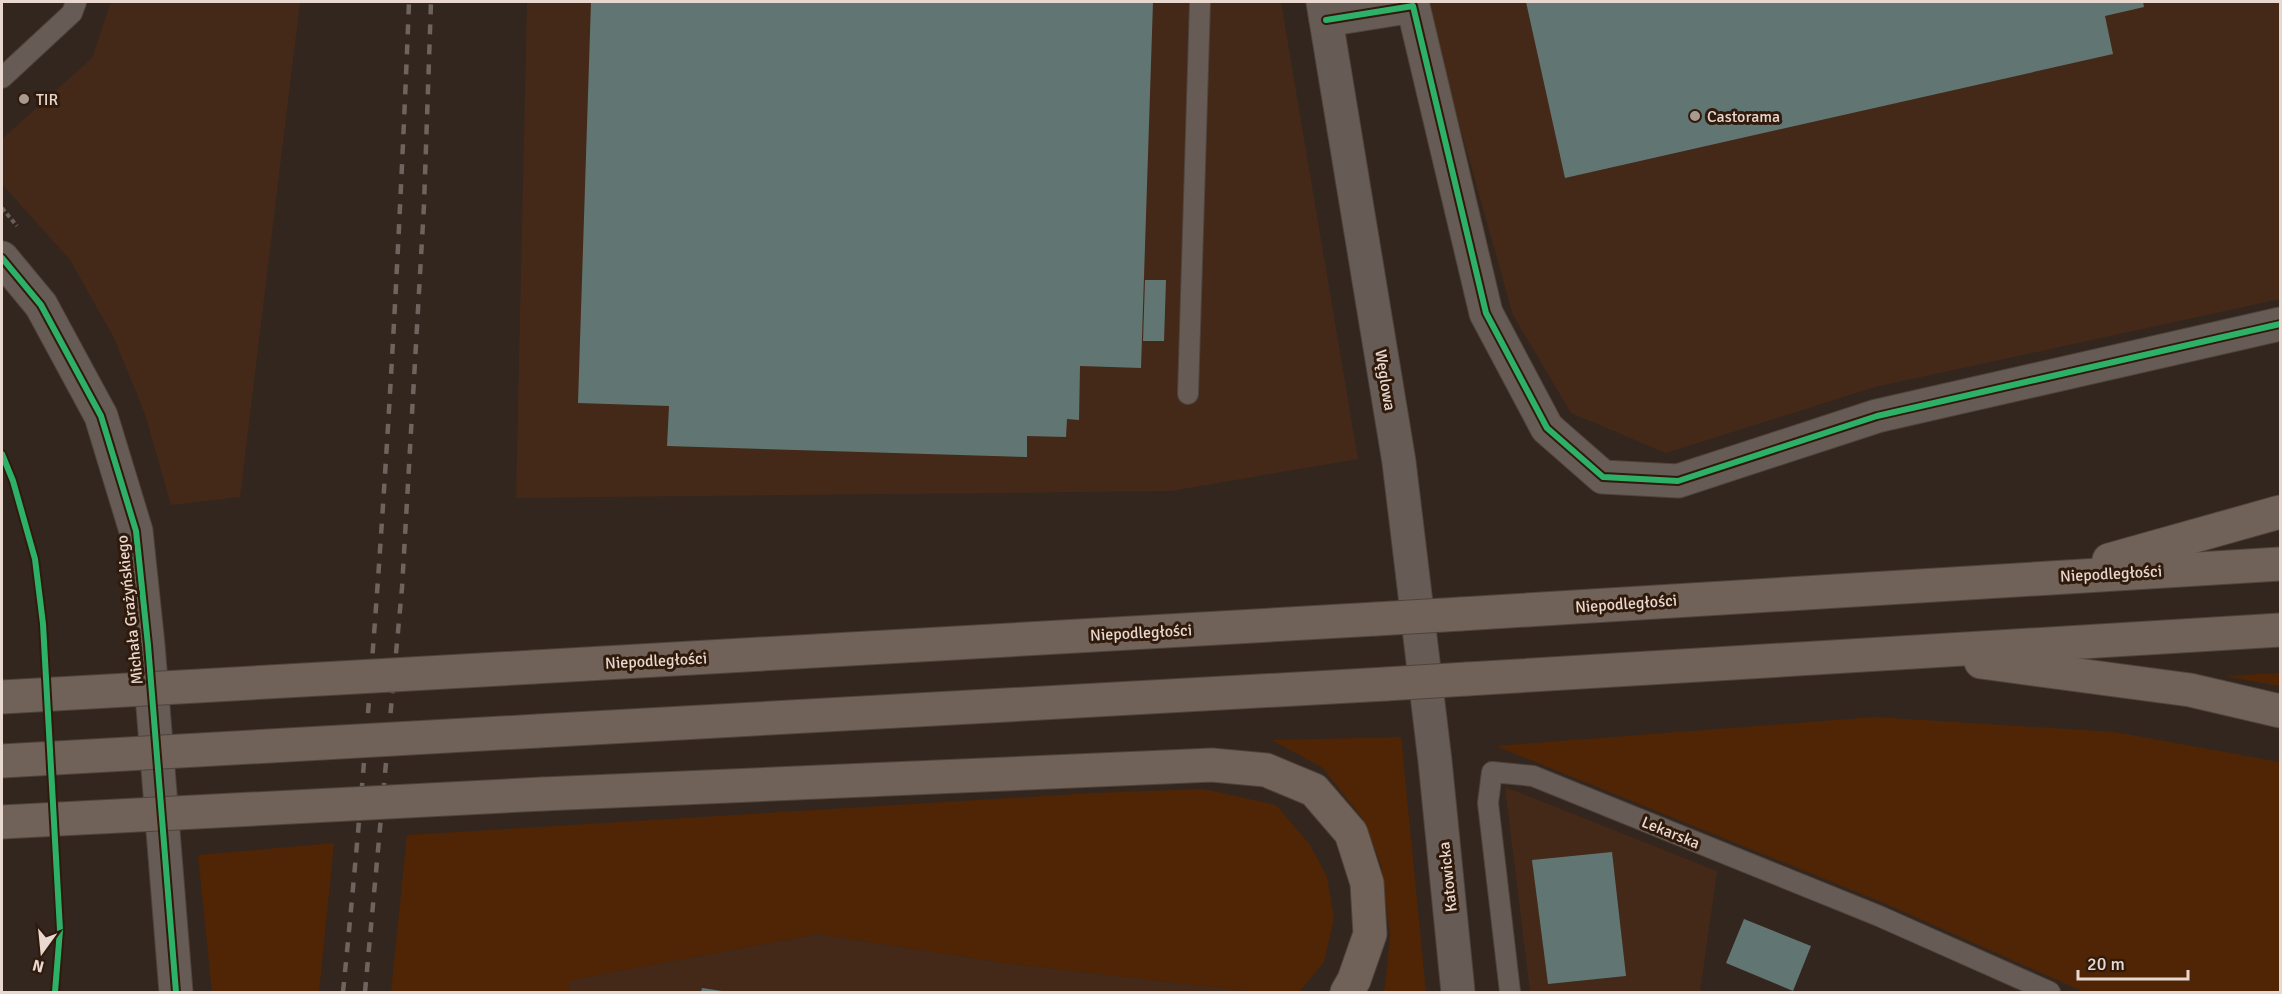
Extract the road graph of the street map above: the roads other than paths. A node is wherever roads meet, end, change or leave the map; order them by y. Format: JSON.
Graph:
{"nodes":[{"id":1,"x":76,"y":2,"type":"edge"},
{"id":2,"x":1200,"y":2,"type":"edge"},
{"id":3,"x":1413,"y":4,"type":"edge"},
{"id":4,"x":1324,"y":11,"type":"edge"},
{"id":5,"x":2,"y":78,"type":"edge"},
{"id":6,"x":2,"y":258,"type":"edge"},
{"id":7,"x":2280,"y":324,"type":"edge"},
{"id":8,"x":1188,"y":394,"type":"dead end"},
{"id":9,"x":2280,"y":512,"type":"edge"},
{"id":10,"x":2280,"y":564,"type":"edge"},
{"id":11,"x":2050,"y":577,"type":"junction"},
{"id":12,"x":2280,"y":630,"type":"edge"},
{"id":13,"x":1908,"y":651,"type":"junction"},
{"id":14,"x":2,"y":698,"type":"edge"},
{"id":15,"x":2280,"y":711,"type":"edge"},
{"id":16,"x":2,"y":760,"type":"edge"},
{"id":17,"x":1435,"y":761,"type":"joint"},
{"id":18,"x":2,"y":822,"type":"edge"},
{"id":19,"x":176,"y":993,"type":"edge"},
{"id":20,"x":1347,"y":993,"type":"edge"},
{"id":21,"x":1458,"y":993,"type":"edge"},
{"id":22,"x":1510,"y":993,"type":"edge"},
{"id":23,"x":2050,"y":993,"type":"edge"}],
"edges":[{"from":1,"to":5,"type":"lane"},
{"from":2,"to":8,"type":"lane"},
{"from":3,"to":4,"type":"street"},
{"from":3,"to":7,"type":"street"},
{"from":4,"to":17,"type":"street","name":"Węglowa"},
{"from":6,"to":19,"type":"street","name":"Michała Grażyńskiego"},
{"from":9,"to":11,"type":"highway"},
{"from":10,"to":11,"type":"highway","name":"Niepodległości"},
{"from":11,"to":14,"type":"highway","name":"Niepodległości","bridge":true},
{"from":12,"to":13,"type":"highway"},
{"from":13,"to":15,"type":"highway"},
{"from":13,"to":16,"type":"highway","bridge":true},
{"from":17,"to":21,"type":"street","name":"Katowicka"},
{"from":18,"to":20,"type":"highway","bridge":true},
{"from":22,"to":23,"type":"lane","name":"Lekarska"}]}
